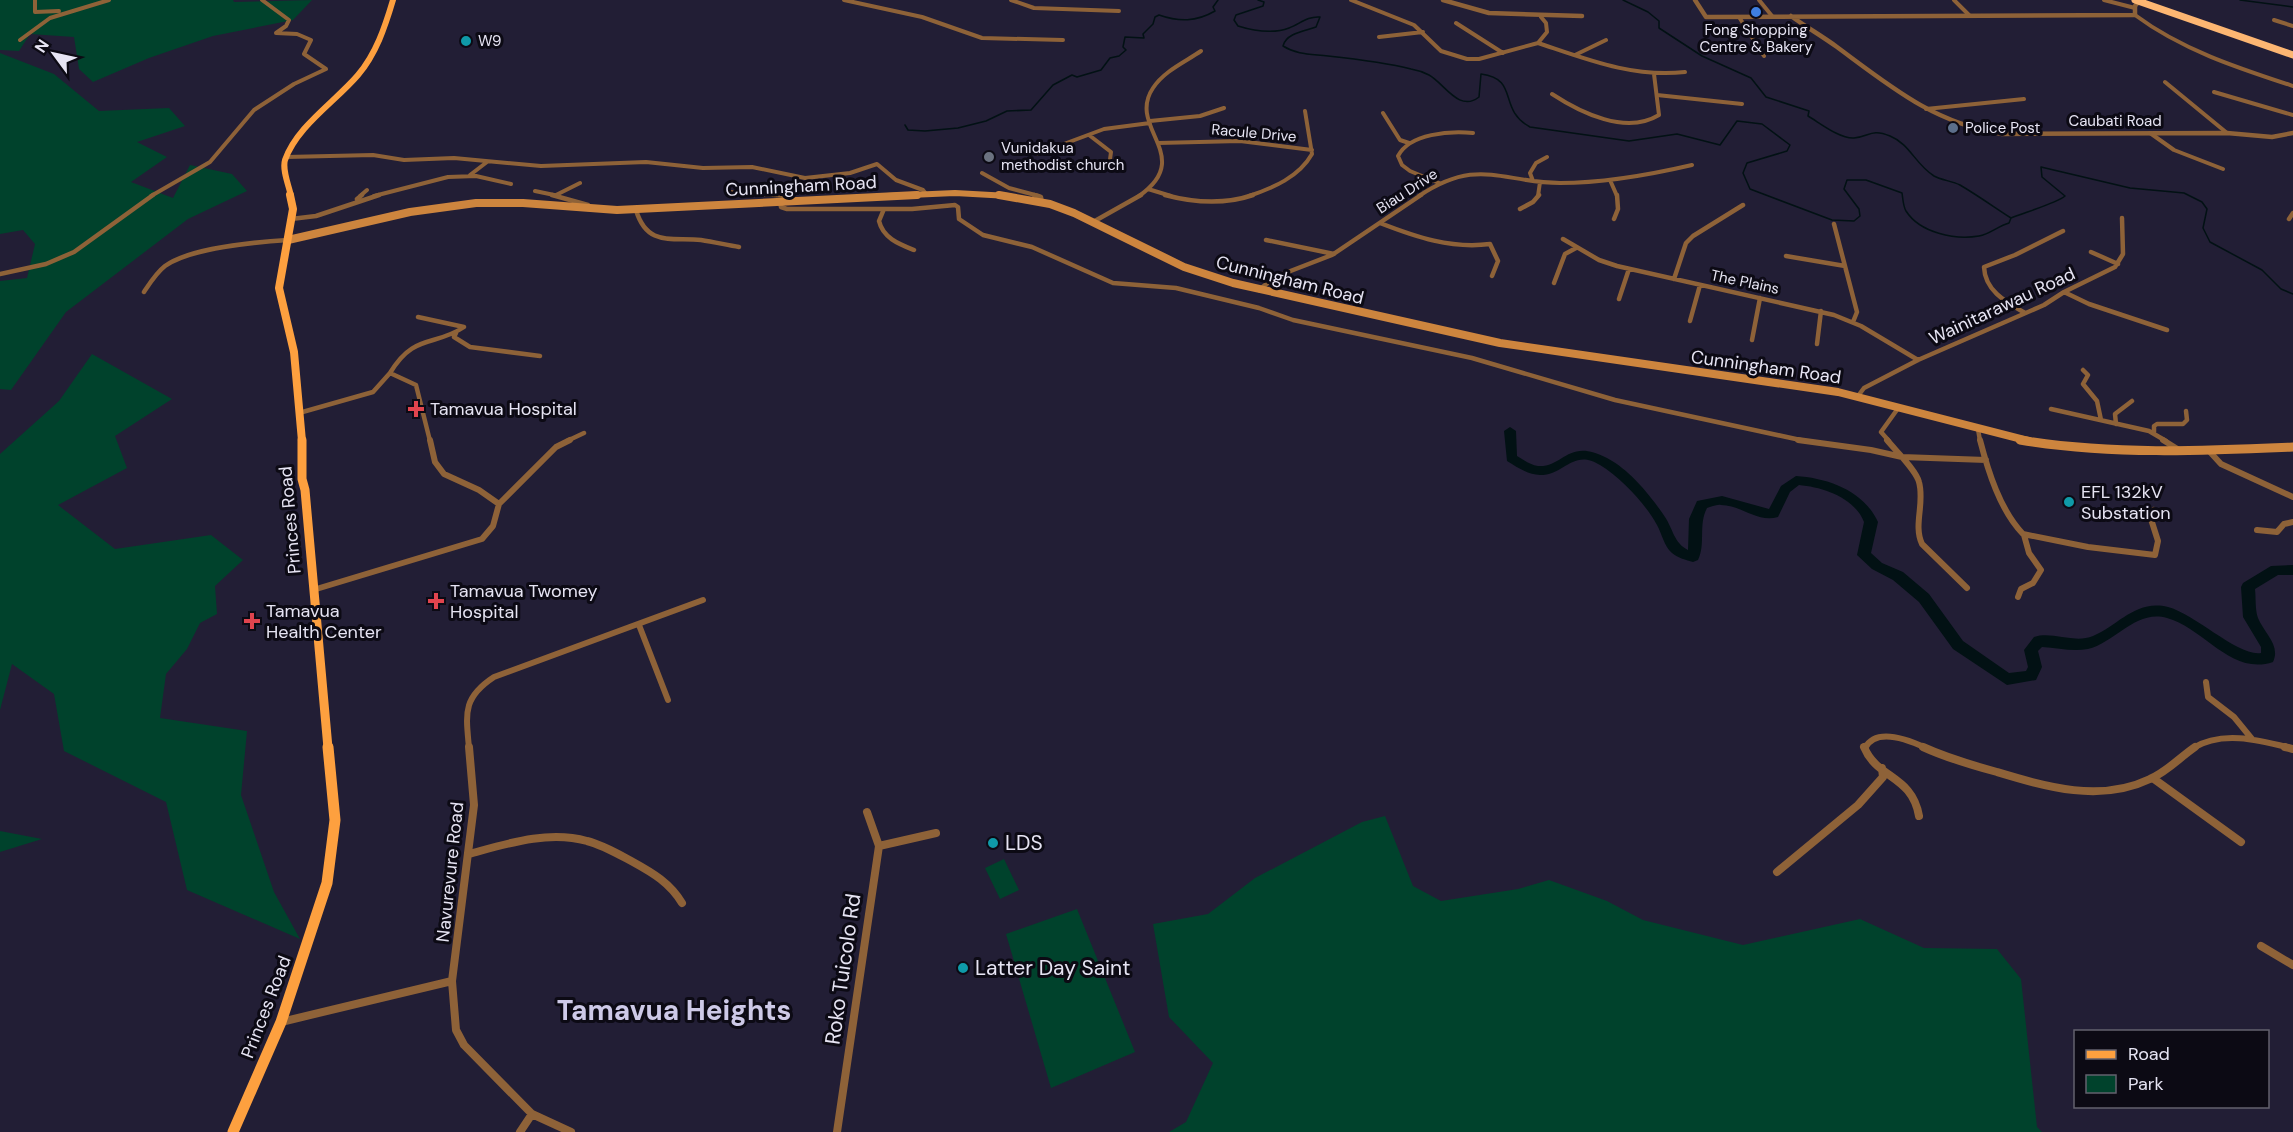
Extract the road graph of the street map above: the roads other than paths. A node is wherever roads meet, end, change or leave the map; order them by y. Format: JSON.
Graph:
{"nodes":[{"id":1,"x":35,"y":0,"type":"edge"},
{"id":2,"x":110,"y":0,"type":"edge"},
{"id":3,"x":262,"y":0,"type":"edge"},
{"id":4,"x":393,"y":0,"type":"edge"},
{"id":5,"x":844,"y":0,"type":"edge"},
{"id":6,"x":1011,"y":0,"type":"edge"},
{"id":7,"x":1351,"y":0,"type":"edge"},
{"id":8,"x":1443,"y":0,"type":"edge"},
{"id":9,"x":1695,"y":0,"type":"edge"},
{"id":10,"x":1759,"y":0,"type":"edge"},
{"id":11,"x":1954,"y":0,"type":"edge"},
{"id":12,"x":2104,"y":0,"type":"edge"},
{"id":13,"x":2138,"y":2,"type":"edge"},
{"id":14,"x":71,"y":10,"type":"junction"},
{"id":15,"x":1119,"y":11,"type":"dead end"},
{"id":16,"x":1970,"y":15,"type":"junction"},
{"id":17,"x":2135,"y":15,"type":"junction"},
{"id":18,"x":1541,"y":16,"type":"junction"},
{"id":19,"x":1582,"y":16,"type":"dead end"},
{"id":20,"x":1772,"y":16,"type":"junction"},
{"id":21,"x":1791,"y":16,"type":"junction"},
{"id":22,"x":1739,"y":17,"type":"junction"},
{"id":23,"x":2274,"y":20,"type":"dead end"},
{"id":24,"x":1456,"y":23,"type":"dead end"},
{"id":25,"x":2293,"y":26,"type":"edge"},
{"id":26,"x":1423,"y":32,"type":"junction"},
{"id":27,"x":1379,"y":37,"type":"dead end"},
{"id":28,"x":20,"y":40,"type":"dead end"},
{"id":29,"x":1063,"y":40,"type":"dead end"},
{"id":30,"x":1606,"y":40,"type":"dead end"},
{"id":31,"x":1538,"y":43,"type":"junction"},
{"id":32,"x":1202,"y":51,"type":"dead end"},
{"id":33,"x":1503,"y":52,"type":"junction"},
{"id":34,"x":2293,"y":54,"type":"edge"},
{"id":35,"x":1575,"y":55,"type":"junction"},
{"id":36,"x":1764,"y":56,"type":"dead end"},
{"id":37,"x":1685,"y":72,"type":"dead end"},
{"id":38,"x":1654,"y":74,"type":"junction"},
{"id":39,"x":2165,"y":82,"type":"dead end"},
{"id":40,"x":2293,"y":86,"type":"edge"},
{"id":41,"x":2214,"y":92,"type":"dead end"},
{"id":42,"x":1552,"y":94,"type":"dead end"},
{"id":43,"x":1657,"y":95,"type":"junction"},
{"id":44,"x":2024,"y":99,"type":"dead end"},
{"id":45,"x":1742,"y":104,"type":"dead end"},
{"id":46,"x":1224,"y":108,"type":"dead end"},
{"id":47,"x":1926,"y":108,"type":"junction"},
{"id":48,"x":1305,"y":111,"type":"dead end"},
{"id":49,"x":1383,"y":113,"type":"dead end"},
{"id":50,"x":2293,"y":115,"type":"edge"},
{"id":51,"x":1150,"y":122,"type":"junction"},
{"id":52,"x":1473,"y":133,"type":"dead end"},
{"id":53,"x":2150,"y":133,"type":"junction"},
{"id":54,"x":2227,"y":133,"type":"junction"},
{"id":55,"x":2293,"y":133,"type":"edge"},
{"id":56,"x":1089,"y":135,"type":"junction"},
{"id":57,"x":1158,"y":143,"type":"junction"},
{"id":58,"x":1409,"y":143,"type":"junction"},
{"id":59,"x":1312,"y":150,"type":"junction"},
{"id":60,"x":1037,"y":154,"type":"dead end"},
{"id":61,"x":286,"y":157,"type":"junction"},
{"id":62,"x":1547,"y":157,"type":"dead end"},
{"id":63,"x":487,"y":162,"type":"junction"},
{"id":64,"x":1692,"y":165,"type":"dead end"},
{"id":65,"x":1109,"y":167,"type":"dead end"},
{"id":66,"x":2223,"y":169,"type":"dead end"},
{"id":67,"x":982,"y":173,"type":"dead end"},
{"id":68,"x":470,"y":176,"type":"junction"},
{"id":69,"x":1610,"y":180,"type":"junction"},
{"id":70,"x":1533,"y":181,"type":"junction"},
{"id":71,"x":1540,"y":182,"type":"junction"},
{"id":72,"x":580,"y":183,"type":"dead end"},
{"id":73,"x":1439,"y":183,"type":"junction"},
{"id":74,"x":511,"y":184,"type":"dead end"},
{"id":75,"x":1148,"y":189,"type":"junction"},
{"id":76,"x":367,"y":190,"type":"dead end"},
{"id":77,"x":535,"y":191,"type":"dead end"},
{"id":78,"x":730,"y":192,"type":"dead end"},
{"id":79,"x":555,"y":195,"type":"junction"},
{"id":80,"x":927,"y":195,"type":"junction"},
{"id":81,"x":351,"y":202,"type":"junction"},
{"id":82,"x":780,"y":202,"type":"junction"},
{"id":83,"x":789,"y":202,"type":"junction"},
{"id":84,"x":1042,"y":203,"type":"junction"},
{"id":85,"x":1743,"y":206,"type":"dead end"},
{"id":86,"x":588,"y":209,"type":"junction"},
{"id":87,"x":884,"y":209,"type":"junction"},
{"id":88,"x":1520,"y":209,"type":"dead end"},
{"id":89,"x":636,"y":210,"type":"junction"},
{"id":90,"x":2293,"y":213,"type":"edge"},
{"id":91,"x":2122,"y":218,"type":"dead end"},
{"id":92,"x":291,"y":219,"type":"junction"},
{"id":93,"x":1614,"y":219,"type":"dead end"},
{"id":94,"x":2289,"y":219,"type":"dead end"},
{"id":95,"x":1093,"y":222,"type":"junction"},
{"id":96,"x":1380,"y":223,"type":"junction"},
{"id":97,"x":1834,"y":224,"type":"dead end"},
{"id":98,"x":2063,"y":231,"type":"dead end"},
{"id":99,"x":1563,"y":239,"type":"dead end"},
{"id":100,"x":288,"y":240,"type":"junction"},
{"id":101,"x":1266,"y":240,"type":"dead end"},
{"id":102,"x":739,"y":247,"type":"dead end"},
{"id":103,"x":1576,"y":248,"type":"junction"},
{"id":104,"x":914,"y":250,"type":"dead end"},
{"id":105,"x":2091,"y":252,"type":"dead end"},
{"id":106,"x":1334,"y":254,"type":"junction"},
{"id":107,"x":1786,"y":256,"type":"dead end"},
{"id":108,"x":2118,"y":264,"type":"junction"},
{"id":109,"x":1845,"y":266,"type":"junction"},
{"id":110,"x":1629,"y":269,"type":"junction"},
{"id":111,"x":0,"y":274,"type":"edge"},
{"id":112,"x":1492,"y":276,"type":"dead end"},
{"id":113,"x":1674,"y":279,"type":"junction"},
{"id":114,"x":1554,"y":283,"type":"dead end"},
{"id":115,"x":1700,"y":285,"type":"junction"},
{"id":116,"x":1259,"y":290,"type":"junction"},
{"id":117,"x":144,"y":292,"type":"dead end"},
{"id":118,"x":2064,"y":292,"type":"junction"},
{"id":119,"x":1760,"y":298,"type":"junction"},
{"id":120,"x":1619,"y":299,"type":"dead end"},
{"id":121,"x":1821,"y":311,"type":"junction"},
{"id":122,"x":2025,"y":313,"type":"junction"},
{"id":123,"x":418,"y":317,"type":"dead end"},
{"id":124,"x":1690,"y":321,"type":"dead end"},
{"id":125,"x":1853,"y":322,"type":"junction"},
{"id":126,"x":2167,"y":330,"type":"dead end"},
{"id":127,"x":456,"y":333,"type":"junction"},
{"id":128,"x":1752,"y":340,"type":"dead end"},
{"id":129,"x":1817,"y":344,"type":"dead end"},
{"id":130,"x":540,"y":356,"type":"dead end"},
{"id":131,"x":1918,"y":360,"type":"junction"},
{"id":132,"x":2083,"y":370,"type":"dead end"},
{"id":133,"x":390,"y":373,"type":"junction"},
{"id":134,"x":1858,"y":396,"type":"junction"},
{"id":135,"x":2132,"y":401,"type":"dead end"},
{"id":136,"x":1899,"y":407,"type":"junction"},
{"id":137,"x":2050,"y":409,"type":"dead end"},
{"id":138,"x":2186,"y":411,"type":"dead end"},
{"id":139,"x":299,"y":412,"type":"junction"},
{"id":140,"x":2101,"y":420,"type":"junction"},
{"id":141,"x":2116,"y":424,"type":"junction"},
{"id":142,"x":1978,"y":429,"type":"junction"},
{"id":143,"x":584,"y":433,"type":"dead end"},
{"id":144,"x":2154,"y":433,"type":"junction"},
{"id":145,"x":2292,"y":448,"type":"edge"},
{"id":146,"x":2182,"y":452,"type":"junction"},
{"id":147,"x":2210,"y":452,"type":"junction"},
{"id":148,"x":1902,"y":458,"type":"junction"},
{"id":149,"x":1986,"y":460,"type":"junction"},
{"id":150,"x":2293,"y":497,"type":"edge"},
{"id":151,"x":499,"y":504,"type":"junction"},
{"id":152,"x":2154,"y":510,"type":"dead end"},
{"id":153,"x":2293,"y":522,"type":"edge"},
{"id":154,"x":2257,"y":530,"type":"dead end"},
{"id":155,"x":2024,"y":535,"type":"junction"},
{"id":156,"x":1967,"y":588,"type":"dead end"},
{"id":157,"x":313,"y":590,"type":"junction"},
{"id":158,"x":2018,"y":597,"type":"dead end"},
{"id":159,"x":703,"y":600,"type":"dead end"},
{"id":160,"x":639,"y":625,"type":"junction"},
{"id":161,"x":2206,"y":682,"type":"dead end"},
{"id":162,"x":668,"y":700,"type":"dead end"},
{"id":163,"x":2252,"y":739,"type":"junction"},
{"id":164,"x":2293,"y":748,"type":"edge"},
{"id":165,"x":1882,"y":768,"type":"junction"},
{"id":166,"x":2154,"y":778,"type":"junction"},
{"id":167,"x":867,"y":812,"type":"dead end"},
{"id":168,"x":1919,"y":816,"type":"dead end"},
{"id":169,"x":936,"y":834,"type":"dead end"},
{"id":170,"x":2241,"y":842,"type":"dead end"},
{"id":171,"x":879,"y":846,"type":"junction"},
{"id":172,"x":469,"y":854,"type":"junction"},
{"id":173,"x":1777,"y":872,"type":"dead end"},
{"id":174,"x":682,"y":903,"type":"dead end"},
{"id":175,"x":2261,"y":946,"type":"dead end"},
{"id":176,"x":2293,"y":965,"type":"edge"},
{"id":177,"x":452,"y":981,"type":"junction"},
{"id":178,"x":280,"y":1022,"type":"junction"},
{"id":179,"x":532,"y":1114,"type":"junction"},
{"id":180,"x":233,"y":1132,"type":"edge"},
{"id":181,"x":520,"y":1132,"type":"edge"},
{"id":182,"x":571,"y":1132,"type":"edge"},
{"id":183,"x":837,"y":1132,"type":"edge"}],
"edges":[{"from":1,"to":14,"type":"street"},
{"from":2,"to":14,"type":"street"},
{"from":3,"to":111,"type":"street"},
{"from":4,"to":61,"type":"main road"},
{"from":5,"to":29,"type":"street"},
{"from":6,"to":15,"type":"street"},
{"from":7,"to":26,"type":"street"},
{"from":8,"to":18,"type":"street"},
{"from":9,"to":22,"type":"street"},
{"from":10,"to":20,"type":"street"},
{"from":11,"to":16,"type":"street"},
{"from":12,"to":13,"type":"street"},
{"from":13,"to":17,"type":"street"},
{"from":13,"to":34,"type":"highway"},
{"from":14,"to":28,"type":"street"},
{"from":16,"to":17,"type":"street"},
{"from":16,"to":21,"type":"street"},
{"from":17,"to":40,"type":"street"},
{"from":18,"to":19,"type":"street"},
{"from":18,"to":31,"type":"street"},
{"from":20,"to":21,"type":"street"},
{"from":20,"to":22,"type":"street"},
{"from":21,"to":47,"type":"street","name":"Caubati Road"},
{"from":22,"to":36,"type":"street"},
{"from":23,"to":25,"type":"street"},
{"from":24,"to":33,"type":"street"},
{"from":26,"to":27,"type":"street"},
{"from":26,"to":33,"type":"street"},
{"from":30,"to":35,"type":"street"},
{"from":31,"to":33,"type":"street"},
{"from":31,"to":35,"type":"street"},
{"from":32,"to":51,"type":"street"},
{"from":35,"to":38,"type":"street"},
{"from":37,"to":38,"type":"street"},
{"from":38,"to":43,"type":"street"},
{"from":39,"to":54,"type":"street"},
{"from":41,"to":50,"type":"street"},
{"from":42,"to":43,"type":"street"},
{"from":43,"to":45,"type":"street"},
{"from":44,"to":47,"type":"street"},
{"from":46,"to":51,"type":"street"},
{"from":47,"to":53,"type":"street","name":"Caubati Road"},
{"from":48,"to":59,"type":"street"},
{"from":49,"to":58,"type":"street"},
{"from":51,"to":56,"type":"street"},
{"from":51,"to":57,"type":"street"},
{"from":52,"to":58,"type":"street"},
{"from":53,"to":54,"type":"street","name":"Caubati Road"},
{"from":53,"to":66,"type":"street"},
{"from":54,"to":55,"type":"street","name":"Caubati Road"},
{"from":56,"to":60,"type":"street"},
{"from":56,"to":65,"type":"street"},
{"from":57,"to":59,"type":"street","name":"Racule Drive"},
{"from":57,"to":75,"type":"street"},
{"from":58,"to":73,"type":"street"},
{"from":59,"to":75,"type":"street"},
{"from":61,"to":63,"type":"street"},
{"from":61,"to":92,"type":"main road","name":"Princes Road"},
{"from":62,"to":70,"type":"street"},
{"from":63,"to":68,"type":"street"},
{"from":63,"to":80,"type":"street"},
{"from":64,"to":69,"type":"street","name":"Biau Drive"},
{"from":67,"to":84,"type":"street"},
{"from":68,"to":74,"type":"street"},
{"from":68,"to":81,"type":"street"},
{"from":69,"to":71,"type":"street","name":"Biau Drive"},
{"from":69,"to":93,"type":"street"},
{"from":70,"to":71,"type":"street","name":"Biau Drive"},
{"from":70,"to":73,"type":"street","name":"Biau Drive"},
{"from":71,"to":88,"type":"street"},
{"from":72,"to":79,"type":"street"},
{"from":73,"to":96,"type":"street","name":"Biau Drive"},
{"from":75,"to":95,"type":"street"},
{"from":76,"to":81,"type":"street"},
{"from":77,"to":79,"type":"street"},
{"from":78,"to":83,"type":"street"},
{"from":79,"to":86,"type":"street"},
{"from":80,"to":83,"type":"main road","name":"Cunningham Road"},
{"from":80,"to":84,"type":"main road","name":"Cunningham Road"},
{"from":81,"to":92,"type":"street"},
{"from":82,"to":83,"type":"main road","name":"Cunningham Road"},
{"from":82,"to":87,"type":"street"},
{"from":82,"to":89,"type":"main road","name":"Cunningham Road"},
{"from":84,"to":95,"type":"main road","name":"Cunningham Road"},
{"from":85,"to":113,"type":"street"},
{"from":86,"to":89,"type":"main road","name":"Cunningham Road"},
{"from":86,"to":100,"type":"main road","name":"Cunningham Road"},
{"from":87,"to":104,"type":"street"},
{"from":87,"to":148,"type":"street"},
{"from":89,"to":102,"type":"street"},
{"from":90,"to":94,"type":"street"},
{"from":91,"to":108,"type":"street"},
{"from":92,"to":100,"type":"main road","name":"Princes Road"},
{"from":95,"to":116,"type":"main road","name":"Cunningham Road"},
{"from":96,"to":106,"type":"street","name":"Biau Drive"},
{"from":96,"to":112,"type":"street"},
{"from":97,"to":109,"type":"street"},
{"from":98,"to":122,"type":"street"},
{"from":99,"to":103,"type":"street","name":"The Plains"},
{"from":100,"to":117,"type":"street"},
{"from":100,"to":139,"type":"main road","name":"Princes Road"},
{"from":101,"to":106,"type":"street"},
{"from":103,"to":110,"type":"street","name":"The Plains"},
{"from":103,"to":114,"type":"street"},
{"from":105,"to":108,"type":"street"},
{"from":106,"to":116,"type":"street","name":"Biau Drive"},
{"from":107,"to":109,"type":"street"},
{"from":108,"to":118,"type":"street","name":"Wainitarawau Road"},
{"from":109,"to":125,"type":"street"},
{"from":110,"to":113,"type":"street","name":"The Plains"},
{"from":110,"to":120,"type":"street"},
{"from":113,"to":115,"type":"street","name":"The Plains"},
{"from":115,"to":119,"type":"street","name":"The Plains"},
{"from":115,"to":124,"type":"street"},
{"from":116,"to":134,"type":"main road","name":"Cunningham Road"},
{"from":118,"to":122,"type":"street","name":"Wainitarawau Road"},
{"from":118,"to":126,"type":"street"},
{"from":119,"to":121,"type":"street","name":"The Plains"},
{"from":119,"to":128,"type":"street"},
{"from":121,"to":125,"type":"street","name":"The Plains"},
{"from":121,"to":129,"type":"street"},
{"from":122,"to":131,"type":"street","name":"Wainitarawau Road"},
{"from":123,"to":127,"type":"street"},
{"from":125,"to":131,"type":"street","name":"The Plains"},
{"from":127,"to":130,"type":"street"},
{"from":127,"to":133,"type":"street"},
{"from":131,"to":134,"type":"street","name":"Wainitarawau Road"},
{"from":132,"to":140,"type":"street"},
{"from":133,"to":139,"type":"street"},
{"from":133,"to":151,"type":"street"},
{"from":134,"to":136,"type":"main road","name":"Cunningham Road"},
{"from":135,"to":141,"type":"street"},
{"from":136,"to":142,"type":"main road","name":"Cunningham Road"},
{"from":136,"to":148,"type":"street"},
{"from":137,"to":140,"type":"street"},
{"from":138,"to":144,"type":"street"},
{"from":139,"to":157,"type":"main road","name":"Princes Road"},
{"from":140,"to":141,"type":"street"},
{"from":141,"to":144,"type":"street"},
{"from":142,"to":146,"type":"main road","name":"Cunningham Road"},
{"from":142,"to":149,"type":"street"},
{"from":143,"to":151,"type":"street"},
{"from":144,"to":146,"type":"street"},
{"from":145,"to":147,"type":"main road","name":"Cunningham Road"},
{"from":146,"to":147,"type":"main road","name":"Cunningham Road"},
{"from":147,"to":150,"type":"street"},
{"from":148,"to":149,"type":"street"},
{"from":148,"to":156,"type":"street"},
{"from":149,"to":155,"type":"street"},
{"from":151,"to":157,"type":"street"},
{"from":152,"to":155,"type":"street"},
{"from":153,"to":154,"type":"street"},
{"from":155,"to":158,"type":"street"},
{"from":157,"to":178,"type":"main road","name":"Princes Road"},
{"from":159,"to":160,"type":"street","name":"Navurevure Road"},
{"from":160,"to":162,"type":"street"},
{"from":160,"to":172,"type":"street","name":"Navurevure Road"},
{"from":161,"to":163,"type":"street"},
{"from":163,"to":164,"type":"street"},
{"from":163,"to":166,"type":"street"},
{"from":165,"to":166,"type":"street"},
{"from":165,"to":168,"type":"street"},
{"from":165,"to":173,"type":"street"},
{"from":166,"to":170,"type":"street"},
{"from":167,"to":171,"type":"street","name":"Roko Tuicolo Rd"},
{"from":169,"to":171,"type":"street"},
{"from":171,"to":183,"type":"street","name":"Roko Tuicolo Rd"},
{"from":172,"to":174,"type":"street"},
{"from":172,"to":177,"type":"street","name":"Navurevure Road"},
{"from":175,"to":176,"type":"street"},
{"from":177,"to":178,"type":"street"},
{"from":177,"to":179,"type":"street","name":"Navurevure Road"},
{"from":178,"to":180,"type":"main road","name":"Princes Road"},
{"from":179,"to":181,"type":"street"},
{"from":179,"to":182,"type":"street"}]}
